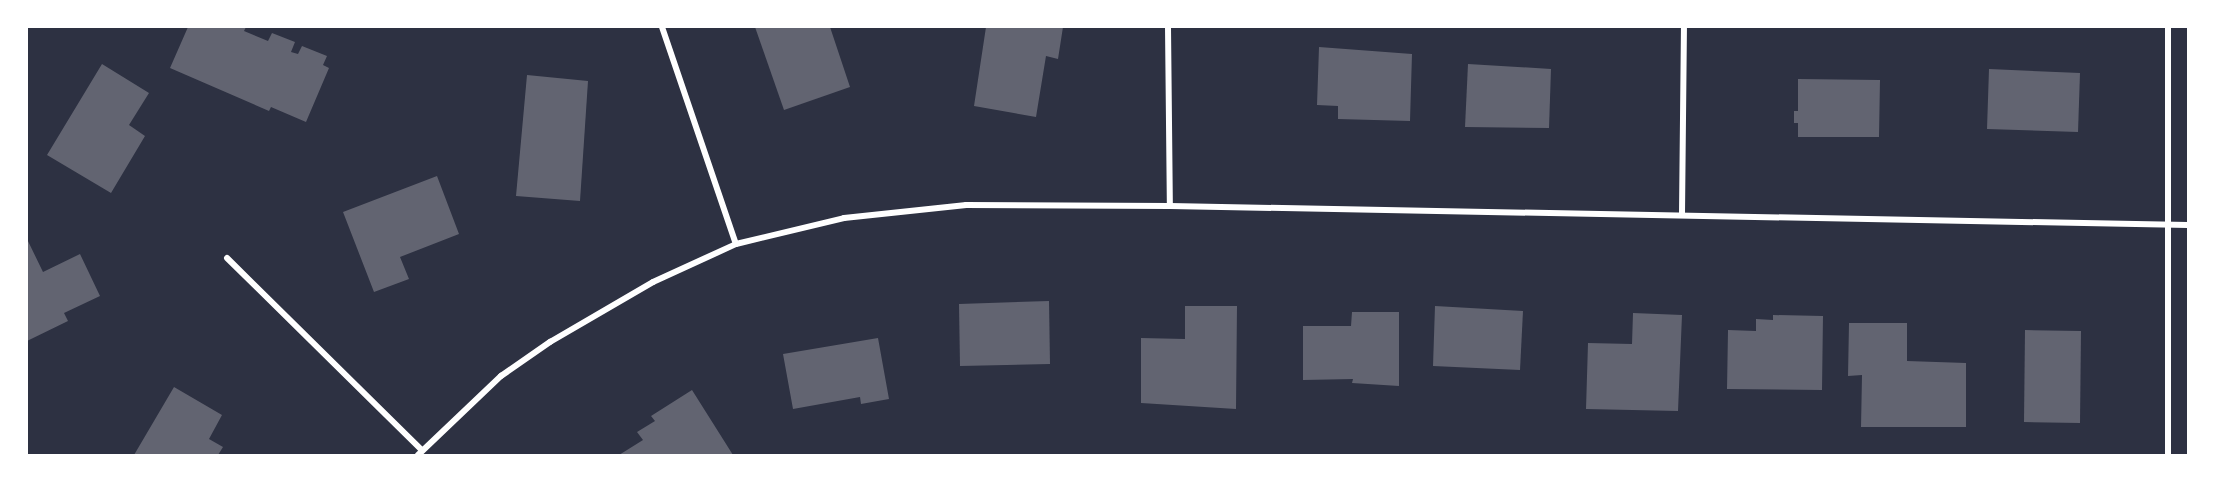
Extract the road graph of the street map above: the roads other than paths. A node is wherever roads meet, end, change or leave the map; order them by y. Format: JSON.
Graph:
{"nodes":[{"id":1,"x":662,"y":27,"type":"edge"},
{"id":2,"x":1168,"y":27,"type":"edge"},
{"id":3,"x":1684,"y":27,"type":"edge"},
{"id":4,"x":2168,"y":27,"type":"edge"},
{"id":5,"x":1170,"y":206,"type":"junction"},
{"id":6,"x":1682,"y":214,"type":"junction"},
{"id":7,"x":2168,"y":225,"type":"junction"},
{"id":8,"x":2188,"y":225,"type":"edge"},
{"id":9,"x":736,"y":244,"type":"junction"},
{"id":10,"x":227,"y":258,"type":"dead end"},
{"id":11,"x":420,"y":452,"type":"edge"},
{"id":12,"x":2168,"y":455,"type":"edge"}],
"edges":[{"from":1,"to":9,"type":"street"},
{"from":2,"to":5,"type":"street"},
{"from":3,"to":6,"type":"street"},
{"from":4,"to":7,"type":"street"},
{"from":5,"to":6,"type":"street"},
{"from":5,"to":9,"type":"street"},
{"from":6,"to":7,"type":"street"},
{"from":7,"to":8,"type":"street"},
{"from":7,"to":12,"type":"street"},
{"from":9,"to":11,"type":"street"},
{"from":10,"to":11,"type":"street"}]}
